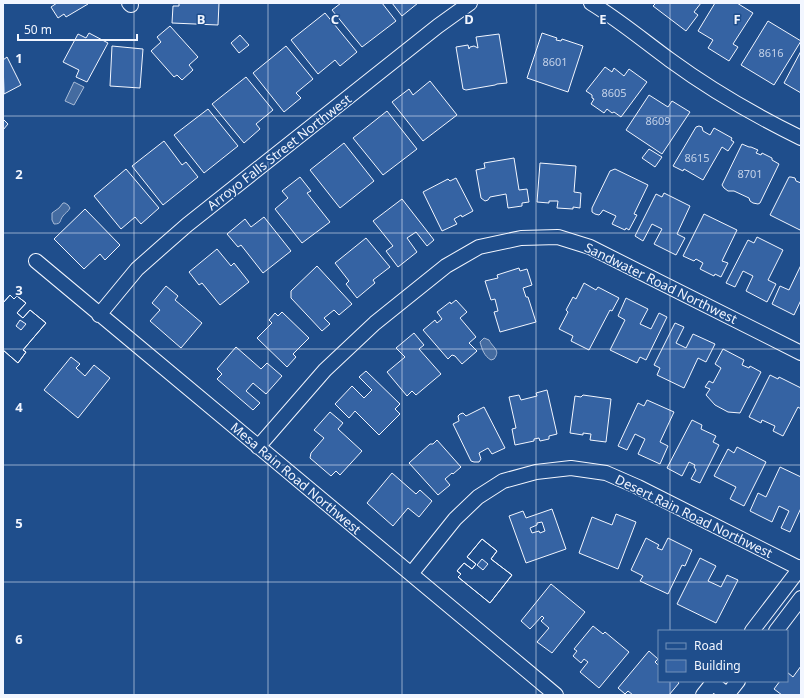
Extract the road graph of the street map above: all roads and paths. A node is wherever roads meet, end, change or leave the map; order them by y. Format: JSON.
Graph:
{"nodes":[{"id":1,"x":470,"y":3,"type":"edge"},
{"id":2,"x":591,"y":3,"type":"edge"},
{"id":3,"x":801,"y":138,"type":"edge"},
{"id":4,"x":36,"y":261,"type":"dead end"},
{"id":5,"x":99,"y":315,"type":"junction"},
{"id":6,"x":801,"y":353,"type":"edge"},
{"id":7,"x":258,"y":446,"type":"junction"},
{"id":8,"x":801,"y":568,"type":"edge"},
{"id":9,"x":411,"y":574,"type":"junction"},
{"id":10,"x":801,"y":598,"type":"edge"},
{"id":11,"x":753,"y":630,"type":"edge"},
{"id":12,"x":777,"y":630,"type":"edge"},
{"id":13,"x":713,"y":682,"type":"edge"},
{"id":14,"x":737,"y":682,"type":"edge"},
{"id":15,"x":556,"y":695,"type":"edge"},
{"id":16,"x":703,"y":695,"type":"edge"},
{"id":17,"x":728,"y":695,"type":"edge"}],
"edges":[{"from":1,"to":5,"type":"street","name":"Arroyo Falls Street Northwest"},
{"from":2,"to":3,"type":"street"},
{"from":4,"to":5,"type":"street","name":"Mesa Rain Road Northwest"},
{"from":5,"to":7,"type":"street","name":"Mesa Rain Road Northwest"},
{"from":6,"to":7,"type":"street","name":"Sandwater Road Northwest"},
{"from":7,"to":9,"type":"street","name":"Mesa Rain Road Northwest"},
{"from":8,"to":9,"type":"street","name":"Desert Rain Road Northwest"},
{"from":8,"to":11,"type":"street"},
{"from":9,"to":15,"type":"street","name":"Mesa Rain Road Northwest"},
{"from":10,"to":12,"type":"street"},
{"from":13,"to":16,"type":"street"},
{"from":13,"to":17,"type":"street"},
{"from":14,"to":17,"type":"street"}]}
